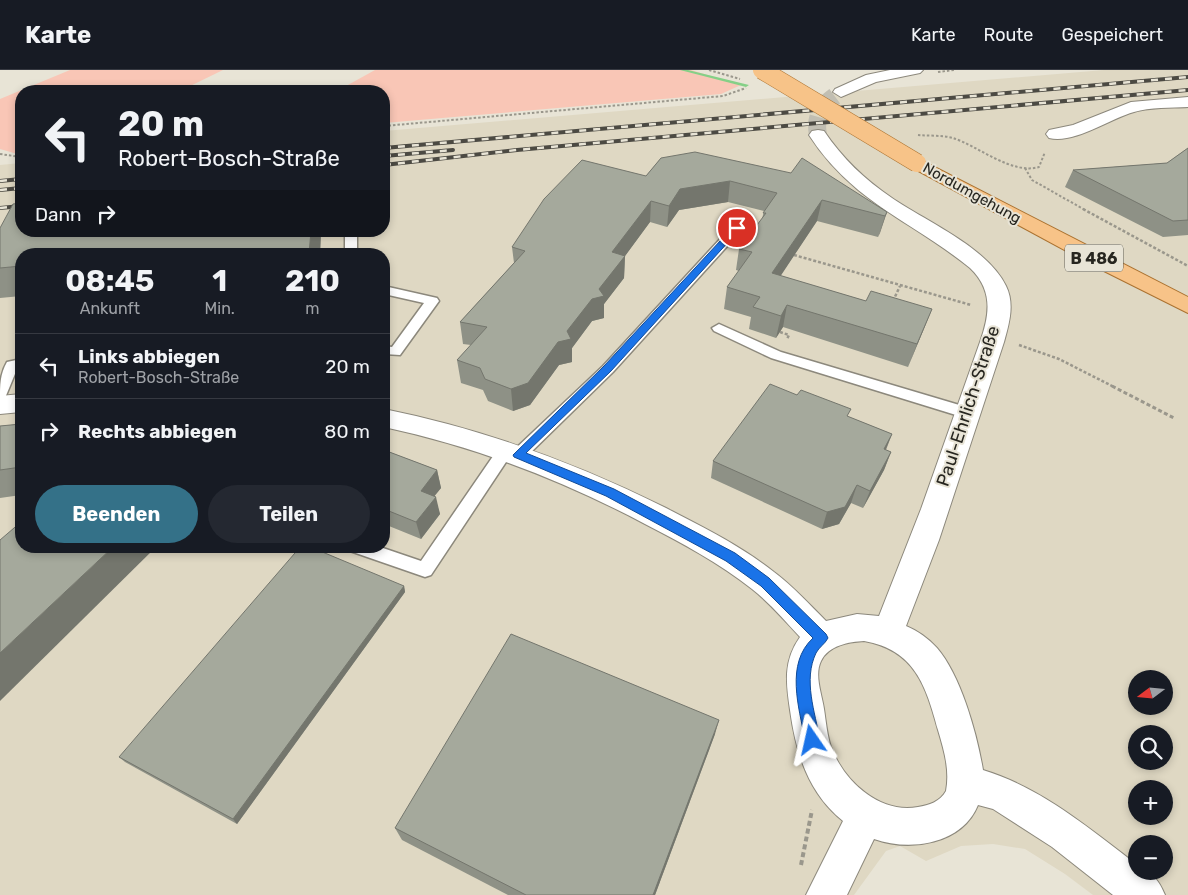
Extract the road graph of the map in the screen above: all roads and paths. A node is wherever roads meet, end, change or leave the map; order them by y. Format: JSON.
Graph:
{"nodes":[{"id":1,"x":762,"y":70,"type":"edge"},
{"id":2,"x":915,"y":70,"type":"edge"},
{"id":3,"x":749,"y":87,"type":"dead end"},
{"id":4,"x":841,"y":92,"type":"tunnel mouth"},
{"id":5,"x":1188,"y":102,"type":"edge"},
{"id":6,"x":390,"y":125,"type":"edge"},
{"id":7,"x":1055,"y":134,"type":"dead end"},
{"id":8,"x":818,"y":135,"type":"tunnel mouth"},
{"id":9,"x":0,"y":154,"type":"edge"},
{"id":10,"x":15,"y":156,"type":"edge"},
{"id":11,"x":1025,"y":168,"type":"dead end"},
{"id":12,"x":737,"y":228,"type":"dead end"},
{"id":13,"x":794,"y":255,"type":"edge"},
{"id":14,"x":1188,"y":266,"type":"edge"},
{"id":15,"x":900,"y":286,"type":"junction"},
{"id":16,"x":390,"y":291,"type":"edge"},
{"id":17,"x":892,"y":303,"type":"edge"},
{"id":18,"x":1188,"y":306,"type":"edge"},
{"id":19,"x":996,"y":324,"type":"junction"},
{"id":20,"x":719,"y":328,"type":"dead end"},
{"id":21,"x":390,"y":351,"type":"edge"},
{"id":22,"x":11,"y":365,"type":"edge"},
{"id":23,"x":0,"y":394,"type":"edge"},
{"id":24,"x":15,"y":404,"type":"edge"},
{"id":25,"x":0,"y":405,"type":"edge"},
{"id":26,"x":967,"y":415,"type":"junction"},
{"id":27,"x":1174,"y":418,"type":"dead end"},
{"id":28,"x":390,"y":419,"type":"edge"},
{"id":29,"x":512,"y":452,"type":"junction"},
{"id":30,"x":376,"y":553,"type":"edge"},
{"id":31,"x":888,"y":632,"type":"junction"},
{"id":32,"x":822,"y":638,"type":"junction"},
{"id":33,"x":967,"y":783,"type":"junction"},
{"id":34,"x":812,"y":806,"type":"dead end"},
{"id":35,"x":865,"y":816,"type":"junction"},
{"id":36,"x":812,"y":884,"type":"edge"},
{"id":37,"x":1145,"y":895,"type":"edge"}],
"edges":[{"from":1,"to":18,"type":"main road","name":"Nordumgehung","number":"B 486","bridge":true},
{"from":2,"to":4,"type":"street"},
{"from":3,"to":6,"type":"path"},
{"from":5,"to":7,"type":"street"},
{"from":8,"to":19,"type":"street","name":"Paul-Ehrlich-Straße"},
{"from":9,"to":10,"type":"path"},
{"from":11,"to":14,"type":"path"},
{"from":12,"to":29,"type":"lane"},
{"from":13,"to":15,"type":"path"},
{"from":15,"to":17,"type":"path"},
{"from":15,"to":19,"type":"path"},
{"from":16,"to":21,"type":"lane"},
{"from":19,"to":26,"type":"street","name":"Paul-Ehrlich-Straße"},
{"from":19,"to":27,"type":"path"},
{"from":20,"to":26,"type":"lane"},
{"from":22,"to":23,"type":"lane"},
{"from":24,"to":25,"type":"street"},
{"from":26,"to":31,"type":"street","name":"Paul-Ehrlich-Straße"},
{"from":28,"to":29,"type":"street"},
{"from":29,"to":30,"type":"lane"},
{"from":29,"to":32,"type":"street"},
{"from":31,"to":32,"type":"street"},
{"from":31,"to":33,"type":"street"},
{"from":32,"to":35,"type":"street"},
{"from":33,"to":35,"type":"street"},
{"from":33,"to":37,"type":"street"},
{"from":34,"to":36,"type":"path"},
{"from":35,"to":36,"type":"street"}]}
